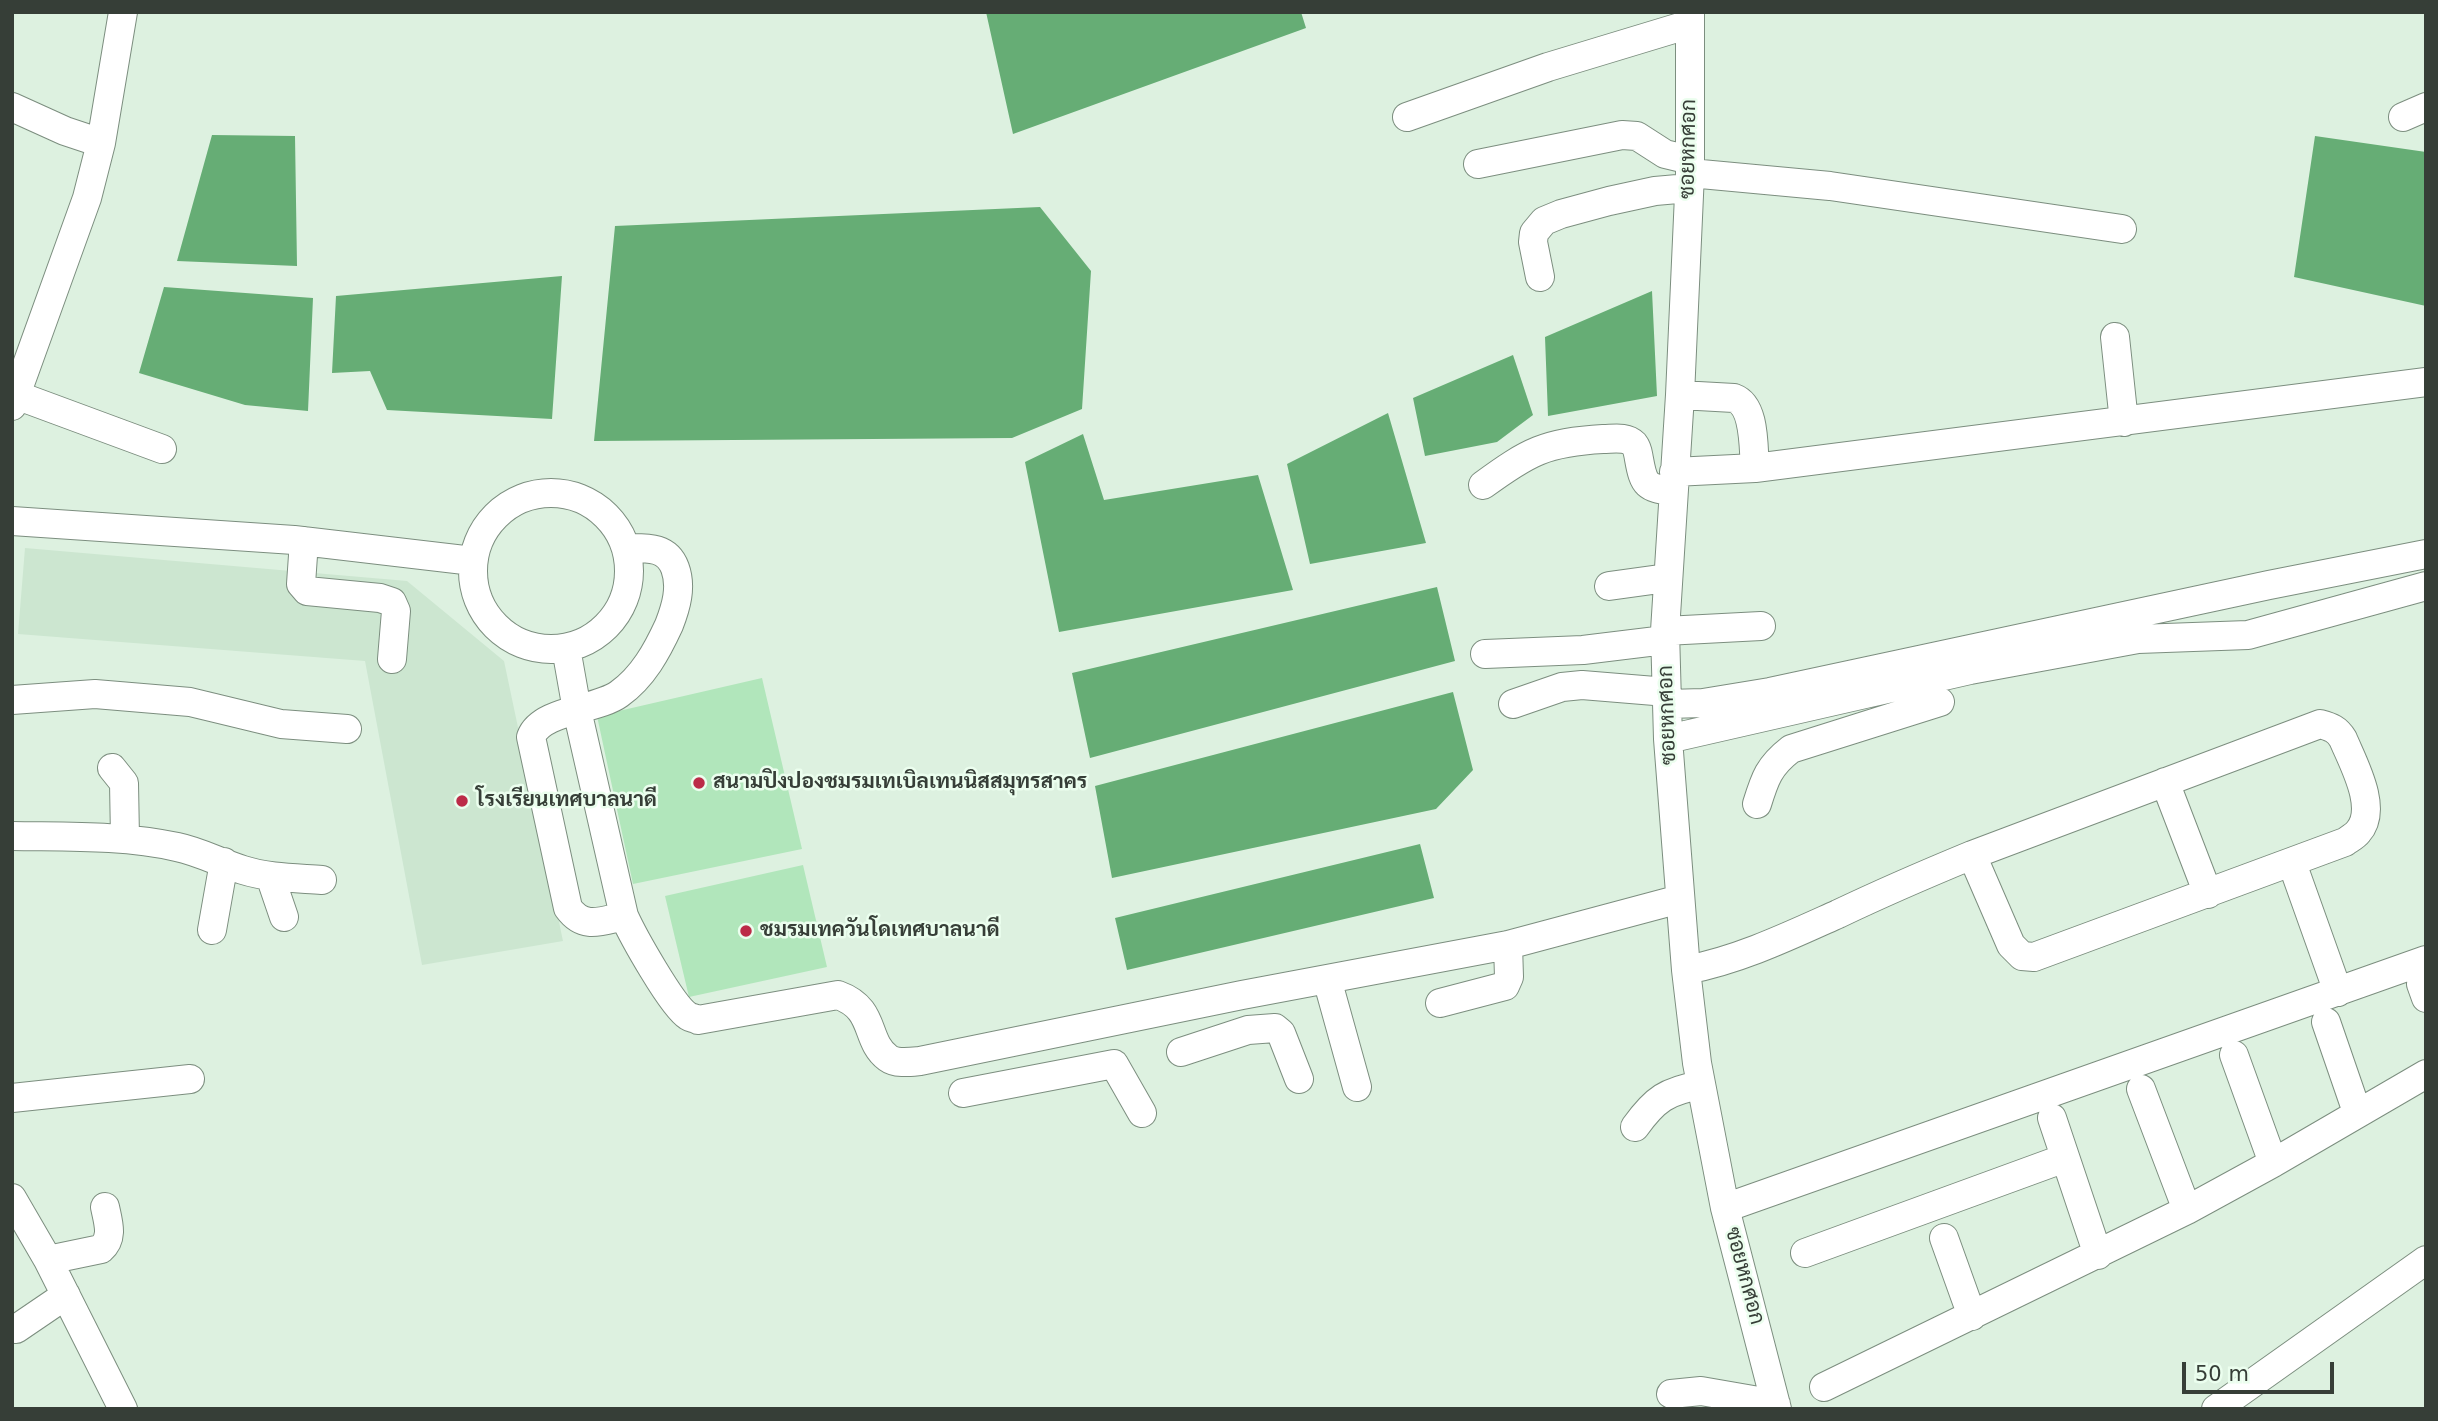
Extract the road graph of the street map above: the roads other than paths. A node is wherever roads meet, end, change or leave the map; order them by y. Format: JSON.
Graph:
{"nodes":[{"id":1,"x":123,"y":12,"type":"edge"},
{"id":2,"x":1690,"y":18,"type":"edge"},
{"id":3,"x":12,"y":107,"type":"edge"},
{"id":4,"x":1407,"y":117,"type":"dead end"},
{"id":5,"x":101,"y":143,"type":"junction"},
{"id":6,"x":1478,"y":164,"type":"dead end"},
{"id":7,"x":1692,"y":174,"type":"junction"},
{"id":8,"x":2122,"y":229,"type":"dead end"},
{"id":9,"x":1540,"y":277,"type":"dead end"},
{"id":10,"x":2115,"y":337,"type":"dead end"},
{"id":11,"x":2426,"y":382,"type":"edge"},
{"id":12,"x":1697,"y":396,"type":"junction"},
{"id":13,"x":14,"y":401,"type":"edge"},
{"id":14,"x":2124,"y":422,"type":"junction"},
{"id":15,"x":162,"y":449,"type":"dead end"},
{"id":16,"x":1755,"y":468,"type":"junction"},
{"id":17,"x":1687,"y":476,"type":"junction"},
{"id":18,"x":1483,"y":485,"type":"dead end"},
{"id":19,"x":12,"y":521,"type":"edge"},
{"id":20,"x":304,"y":541,"type":"junction"},
{"id":21,"x":626,"y":548,"type":"junction"},
{"id":22,"x":2426,"y":554,"type":"edge"},
{"id":23,"x":473,"y":561,"type":"junction"},
{"id":24,"x":1667,"y":578,"type":"junction"},
{"id":25,"x":1609,"y":586,"type":"dead end"},
{"id":26,"x":2426,"y":586,"type":"edge"},
{"id":27,"x":1761,"y":626,"type":"dead end"},
{"id":28,"x":1678,"y":633,"type":"junction"},
{"id":29,"x":566,"y":648,"type":"junction"},
{"id":30,"x":1485,"y":654,"type":"dead end"},
{"id":31,"x":392,"y":659,"type":"dead end"},
{"id":32,"x":12,"y":700,"type":"edge"},
{"id":33,"x":1940,"y":702,"type":"dead end"},
{"id":34,"x":1513,"y":704,"type":"dead end"},
{"id":35,"x":577,"y":710,"type":"junction"},
{"id":36,"x":1782,"y":712,"type":"junction"},
{"id":37,"x":1682,"y":715,"type":"junction"},
{"id":38,"x":347,"y":729,"type":"dead end"},
{"id":39,"x":1791,"y":748,"type":"junction"},
{"id":40,"x":112,"y":768,"type":"dead end"},
{"id":41,"x":2165,"y":782,"type":"junction"},
{"id":42,"x":1757,"y":804,"type":"dead end"},
{"id":43,"x":12,"y":836,"type":"edge"},
{"id":44,"x":125,"y":838,"type":"junction"},
{"id":45,"x":1972,"y":855,"type":"junction"},
{"id":46,"x":224,"y":862,"type":"junction"},
{"id":47,"x":2292,"y":863,"type":"junction"},
{"id":48,"x":270,"y":876,"type":"junction"},
{"id":49,"x":322,"y":880,"type":"dead end"},
{"id":50,"x":2208,"y":894,"type":"junction"},
{"id":51,"x":1680,"y":900,"type":"junction"},
{"id":52,"x":624,"y":916,"type":"junction"},
{"id":53,"x":284,"y":917,"type":"dead end"},
{"id":54,"x":212,"y":930,"type":"dead end"},
{"id":55,"x":1508,"y":945,"type":"junction"},
{"id":56,"x":1703,"y":966,"type":"junction"},
{"id":57,"x":1327,"y":979,"type":"junction"},
{"id":58,"x":2424,"y":981,"type":"edge"},
{"id":59,"x":2338,"y":992,"type":"junction"},
{"id":60,"x":1242,"y":995,"type":"junction"},
{"id":61,"x":1440,"y":1003,"type":"dead end"},
{"id":62,"x":2326,"y":1022,"type":"dead end"},
{"id":63,"x":1100,"y":1025,"type":"junction"},
{"id":64,"x":1248,"y":1030,"type":"junction"},
{"id":65,"x":1181,"y":1052,"type":"dead end"},
{"id":66,"x":2234,"y":1055,"type":"dead end"},
{"id":67,"x":1114,"y":1063,"type":"junction"},
{"id":68,"x":2426,"y":1074,"type":"edge"},
{"id":69,"x":190,"y":1079,"type":"dead end"},
{"id":70,"x":1299,"y":1079,"type":"dead end"},
{"id":71,"x":1701,"y":1085,"type":"junction"},
{"id":72,"x":1357,"y":1087,"type":"dead end"},
{"id":73,"x":2141,"y":1089,"type":"dead end"},
{"id":74,"x":963,"y":1093,"type":"dead end"},
{"id":75,"x":12,"y":1098,"type":"edge"},
{"id":76,"x":2357,"y":1112,"type":"junction"},
{"id":77,"x":1142,"y":1113,"type":"dead end"},
{"id":78,"x":2052,"y":1118,"type":"dead end"},
{"id":79,"x":1635,"y":1127,"type":"dead end"},
{"id":80,"x":2065,"y":1158,"type":"junction"},
{"id":81,"x":2273,"y":1163,"type":"junction"},
{"id":82,"x":12,"y":1198,"type":"edge"},
{"id":83,"x":1743,"y":1202,"type":"junction"},
{"id":84,"x":106,"y":1207,"type":"dead end"},
{"id":85,"x":2187,"y":1210,"type":"junction"},
{"id":86,"x":20,"y":1229,"type":"edge"},
{"id":87,"x":1944,"y":1238,"type":"dead end"},
{"id":88,"x":1805,"y":1253,"type":"dead end"},
{"id":89,"x":2098,"y":1255,"type":"junction"},
{"id":90,"x":48,"y":1259,"type":"junction"},
{"id":91,"x":2426,"y":1260,"type":"edge"},
{"id":92,"x":66,"y":1294,"type":"junction"},
{"id":93,"x":1972,"y":1315,"type":"junction"},
{"id":94,"x":16,"y":1329,"type":"dead end"},
{"id":95,"x":1824,"y":1387,"type":"dead end"},
{"id":96,"x":1671,"y":1394,"type":"dead end"},
{"id":97,"x":1777,"y":1406,"type":"edge"},
{"id":98,"x":123,"y":1409,"type":"edge"},
{"id":99,"x":2216,"y":1409,"type":"edge"}],
"edges":[{"from":1,"to":5,"type":"street"},
{"from":2,"to":4,"type":"street"},
{"from":2,"to":7,"type":"street","name":"ซอยหกศอก"},
{"from":3,"to":5,"type":"street"},
{"from":5,"to":13,"type":"street"},
{"from":6,"to":7,"type":"street"},
{"from":7,"to":8,"type":"street"},
{"from":7,"to":9,"type":"street"},
{"from":7,"to":12,"type":"street","name":"ซอยหกศอก"},
{"from":10,"to":14,"type":"street"},
{"from":11,"to":14,"type":"street"},
{"from":12,"to":16,"type":"street"},
{"from":12,"to":17,"type":"street","name":"ซอยหกศอก"},
{"from":13,"to":15,"type":"street"},
{"from":14,"to":16,"type":"street"},
{"from":16,"to":17,"type":"street"},
{"from":17,"to":18,"type":"street"},
{"from":17,"to":24,"type":"street","name":"ซอยหกศอก"},
{"from":19,"to":20,"type":"street"},
{"from":20,"to":23,"type":"street"},
{"from":20,"to":31,"type":"street"},
{"from":21,"to":23,"type":"street"},
{"from":21,"to":29,"type":"street"},
{"from":21,"to":35,"type":"street"},
{"from":22,"to":37,"type":"street"},
{"from":23,"to":29,"type":"street"},
{"from":24,"to":25,"type":"street"},
{"from":24,"to":28,"type":"street","name":"ซอยหกศอก"},
{"from":26,"to":36,"type":"street"},
{"from":27,"to":28,"type":"street"},
{"from":28,"to":30,"type":"street"},
{"from":28,"to":37,"type":"street","name":"ซอยหกศอก"},
{"from":29,"to":35,"type":"street"},
{"from":32,"to":38,"type":"street"},
{"from":33,"to":39,"type":"street"},
{"from":34,"to":37,"type":"street"},
{"from":35,"to":52,"type":"street"},
{"from":35,"to":52,"type":"street"},
{"from":36,"to":37,"type":"street"},
{"from":36,"to":39,"type":"street"},
{"from":37,"to":51,"type":"street","name":"ซอยหกศอก"},
{"from":39,"to":42,"type":"street"},
{"from":40,"to":44,"type":"street"},
{"from":41,"to":45,"type":"street"},
{"from":41,"to":47,"type":"street"},
{"from":41,"to":50,"type":"street"},
{"from":43,"to":44,"type":"street"},
{"from":44,"to":46,"type":"street"},
{"from":45,"to":50,"type":"street"},
{"from":45,"to":56,"type":"street"},
{"from":46,"to":48,"type":"street"},
{"from":46,"to":54,"type":"street"},
{"from":47,"to":50,"type":"street"},
{"from":47,"to":59,"type":"street"},
{"from":48,"to":49,"type":"street"},
{"from":48,"to":53,"type":"street"},
{"from":51,"to":55,"type":"street"},
{"from":51,"to":56,"type":"street","name":"ซอยหกศอก"},
{"from":52,"to":63,"type":"street"},
{"from":55,"to":57,"type":"street"},
{"from":55,"to":61,"type":"street"},
{"from":56,"to":71,"type":"street","name":"ซอยหกศอก"},
{"from":57,"to":60,"type":"street"},
{"from":57,"to":72,"type":"street"},
{"from":58,"to":59,"type":"street"},
{"from":59,"to":83,"type":"street"},
{"from":60,"to":63,"type":"street"},
{"from":60,"to":64,"type":"street"},
{"from":62,"to":76,"type":"street"},
{"from":63,"to":67,"type":"street"},
{"from":64,"to":65,"type":"street"},
{"from":64,"to":70,"type":"street"},
{"from":66,"to":81,"type":"street"},
{"from":67,"to":74,"type":"street"},
{"from":67,"to":77,"type":"street"},
{"from":68,"to":76,"type":"street"},
{"from":69,"to":75,"type":"street"},
{"from":71,"to":79,"type":"street"},
{"from":71,"to":83,"type":"street","name":"ซอยหกศอก"},
{"from":73,"to":85,"type":"street"},
{"from":76,"to":81,"type":"street"},
{"from":78,"to":80,"type":"street"},
{"from":80,"to":88,"type":"street"},
{"from":80,"to":89,"type":"street"},
{"from":81,"to":85,"type":"street"},
{"from":82,"to":86,"type":"street"},
{"from":83,"to":97,"type":"street","name":"ซอยหกศอก"},
{"from":84,"to":90,"type":"street"},
{"from":85,"to":89,"type":"street"},
{"from":86,"to":90,"type":"street"},
{"from":87,"to":93,"type":"street"},
{"from":89,"to":93,"type":"street"},
{"from":90,"to":92,"type":"street"},
{"from":91,"to":99,"type":"street"},
{"from":92,"to":94,"type":"street"},
{"from":92,"to":98,"type":"street"},
{"from":93,"to":95,"type":"street"},
{"from":96,"to":97,"type":"street"}]}
